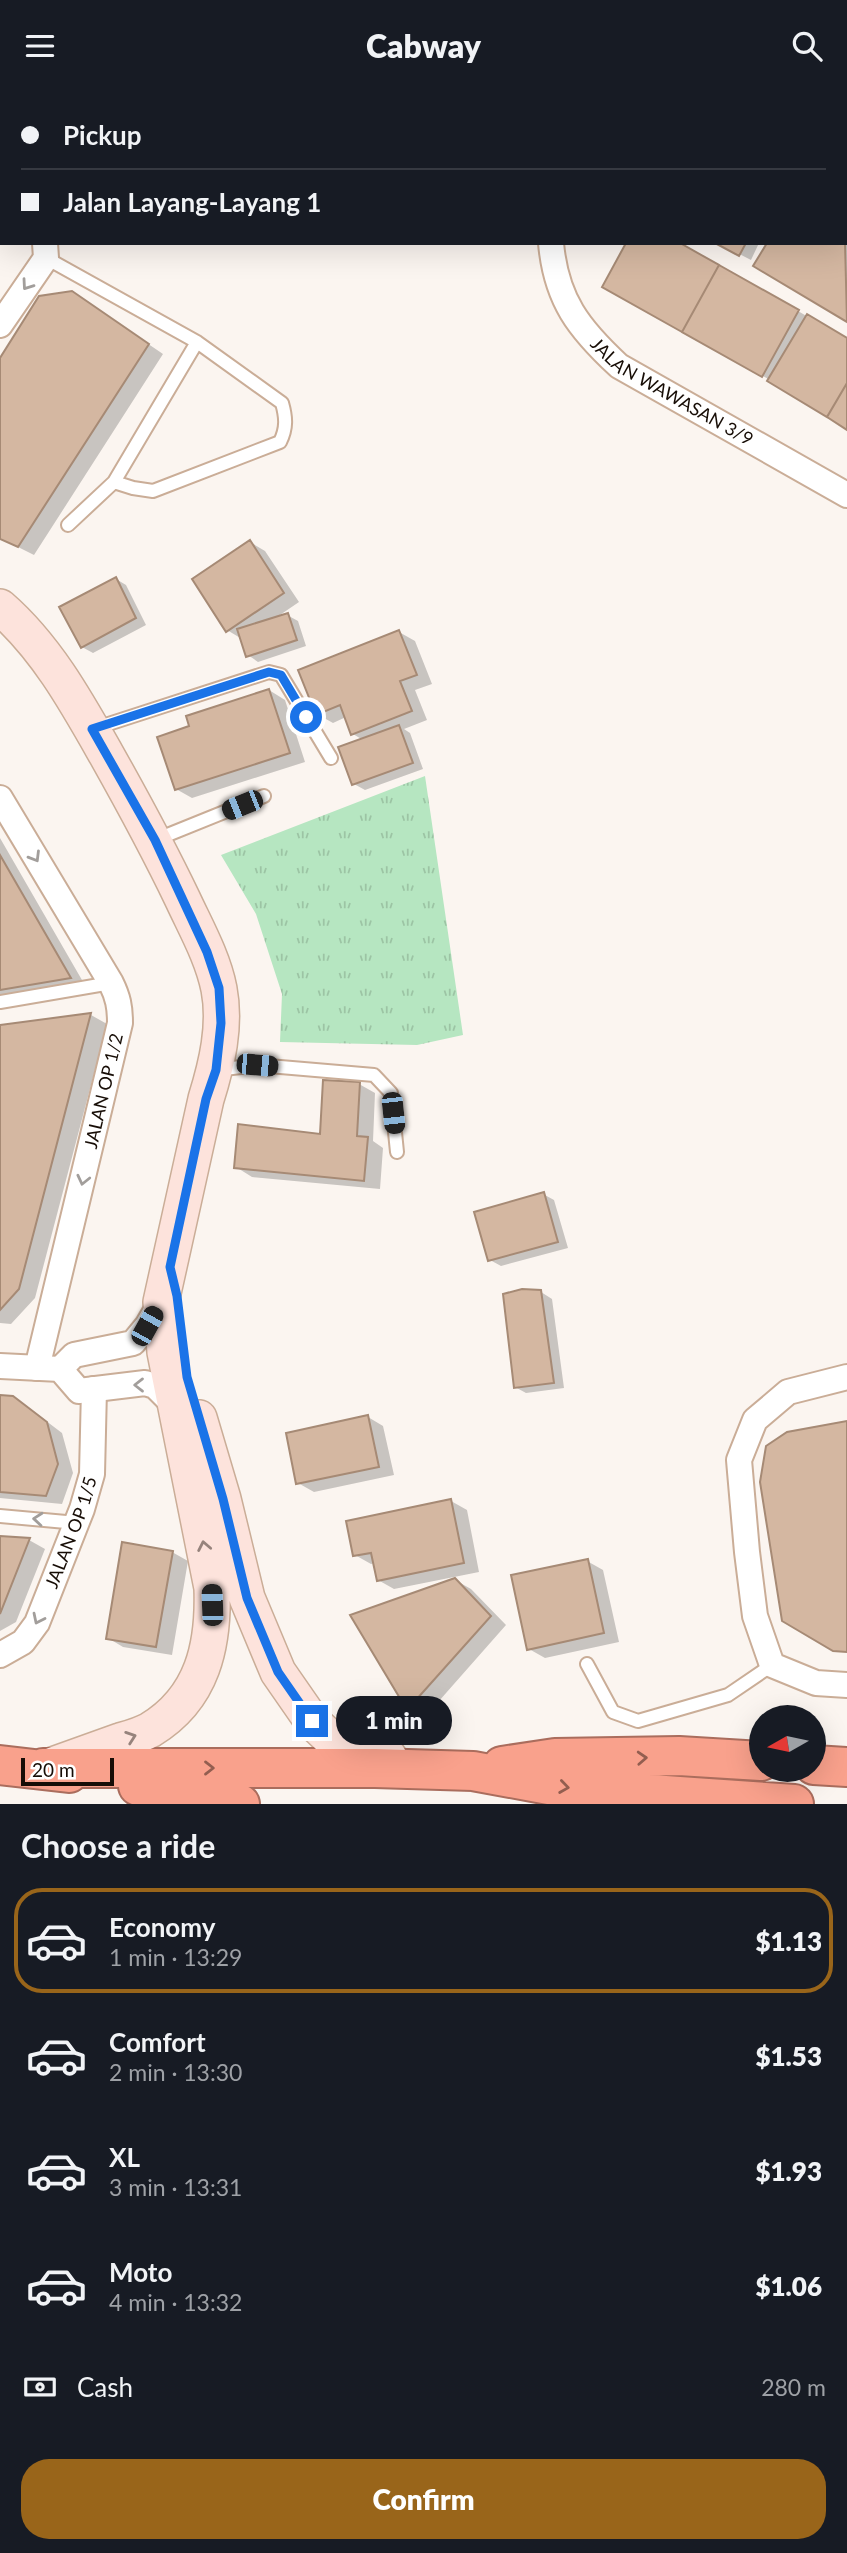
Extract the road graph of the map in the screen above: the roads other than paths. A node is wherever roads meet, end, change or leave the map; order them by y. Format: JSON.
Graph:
{"nodes":[{"id":1,"x":551,"y":245,"type":"edge"},
{"id":2,"x":46,"y":250,"type":"edge"},
{"id":3,"x":0,"y":325,"type":"edge"},
{"id":4,"x":197,"y":342,"type":"junction"},
{"id":5,"x":114,"y":482,"type":"junction"},
{"id":6,"x":847,"y":495,"type":"edge"},
{"id":7,"x":68,"y":526,"type":"dead end"},
{"id":8,"x":0,"y":608,"type":"edge"},
{"id":9,"x":92,"y":729,"type":"junction"},
{"id":10,"x":331,"y":758,"type":"dead end"},
{"id":11,"x":264,"y":796,"type":"dead end"},
{"id":12,"x":0,"y":798,"type":"edge"},
{"id":13,"x":155,"y":840,"type":"junction"},
{"id":14,"x":111,"y":982,"type":"junction"},
{"id":15,"x":0,"y":1002,"type":"edge"},
{"id":16,"x":216,"y":1070,"type":"junction"},
{"id":17,"x":397,"y":1152,"type":"dead end"},
{"id":18,"x":170,"y":1267,"type":"junction"},
{"id":19,"x":161,"y":1301,"type":"junction"},
{"id":20,"x":0,"y":1366,"type":"edge"},
{"id":21,"x":48,"y":1369,"type":"junction"},
{"id":22,"x":847,"y":1377,"type":"edge"},
{"id":23,"x":94,"y":1389,"type":"junction"},
{"id":24,"x":176,"y":1407,"type":"junction"},
{"id":25,"x":0,"y":1516,"type":"edge"},
{"id":26,"x":77,"y":1523,"type":"junction"},
{"id":27,"x":0,"y":1655,"type":"edge"},
{"id":28,"x":587,"y":1664,"type":"dead end"},
{"id":29,"x":772,"y":1665,"type":"junction"},
{"id":30,"x":847,"y":1685,"type":"edge"},
{"id":31,"x":555,"y":1758,"type":"junction"},
{"id":32,"x":749,"y":1760,"type":"edge"},
{"id":33,"x":0,"y":1765,"type":"edge"},
{"id":34,"x":826,"y":1766,"type":"edge"},
{"id":35,"x":847,"y":1767,"type":"edge"},
{"id":36,"x":43,"y":1768,"type":"junction"},
{"id":37,"x":473,"y":1771,"type":"junction"},
{"id":38,"x":240,"y":1804,"type":"edge"},
{"id":39,"x":794,"y":1804,"type":"edge"}],
"edges":[{"from":1,"to":6,"type":"street","name":"JALAN WAWASAN 3/9"},
{"from":2,"to":3,"type":"street","one_way":true},
{"from":2,"to":4,"type":"lane"},
{"from":4,"to":5,"type":"lane"},
{"from":4,"to":5,"type":"lane"},
{"from":5,"to":7,"type":"lane"},
{"from":8,"to":9,"type":"street"},
{"from":9,"to":10,"type":"lane"},
{"from":9,"to":13,"type":"street"},
{"from":11,"to":13,"type":"lane"},
{"from":12,"to":14,"type":"street","name":"JALAN OP 1/2","one_way":true},
{"from":13,"to":16,"type":"street"},
{"from":14,"to":15,"type":"lane"},
{"from":14,"to":21,"type":"street","name":"JALAN OP 1/2","one_way":true},
{"from":16,"to":17,"type":"lane"},
{"from":16,"to":18,"type":"street"},
{"from":18,"to":19,"type":"street"},
{"from":18,"to":31,"type":"street"},
{"from":19,"to":21,"type":"street"},
{"from":19,"to":24,"type":"street"},
{"from":20,"to":21,"type":"street"},
{"from":21,"to":23,"type":"street"},
{"from":22,"to":29,"type":"street"},
{"from":24,"to":23,"type":"street","one_way":true},
{"from":23,"to":26,"type":"street","name":"JALAN OP 1/5"},
{"from":36,"to":24,"type":"street","one_way":true},
{"from":26,"to":25,"type":"lane","one_way":true},
{"from":26,"to":27,"type":"street","name":"JALAN OP 1/5","one_way":true},
{"from":28,"to":29,"type":"lane"},
{"from":29,"to":30,"type":"street"},
{"from":31,"to":32,"type":"highway","one_way":true},
{"from":31,"to":37,"type":"highway"},
{"from":33,"to":36,"type":"highway"},
{"from":34,"to":35,"type":"highway"},
{"from":36,"to":37,"type":"highway","one_way":true},
{"from":36,"to":38,"type":"highway"},
{"from":37,"to":39,"type":"highway","one_way":true}]}
